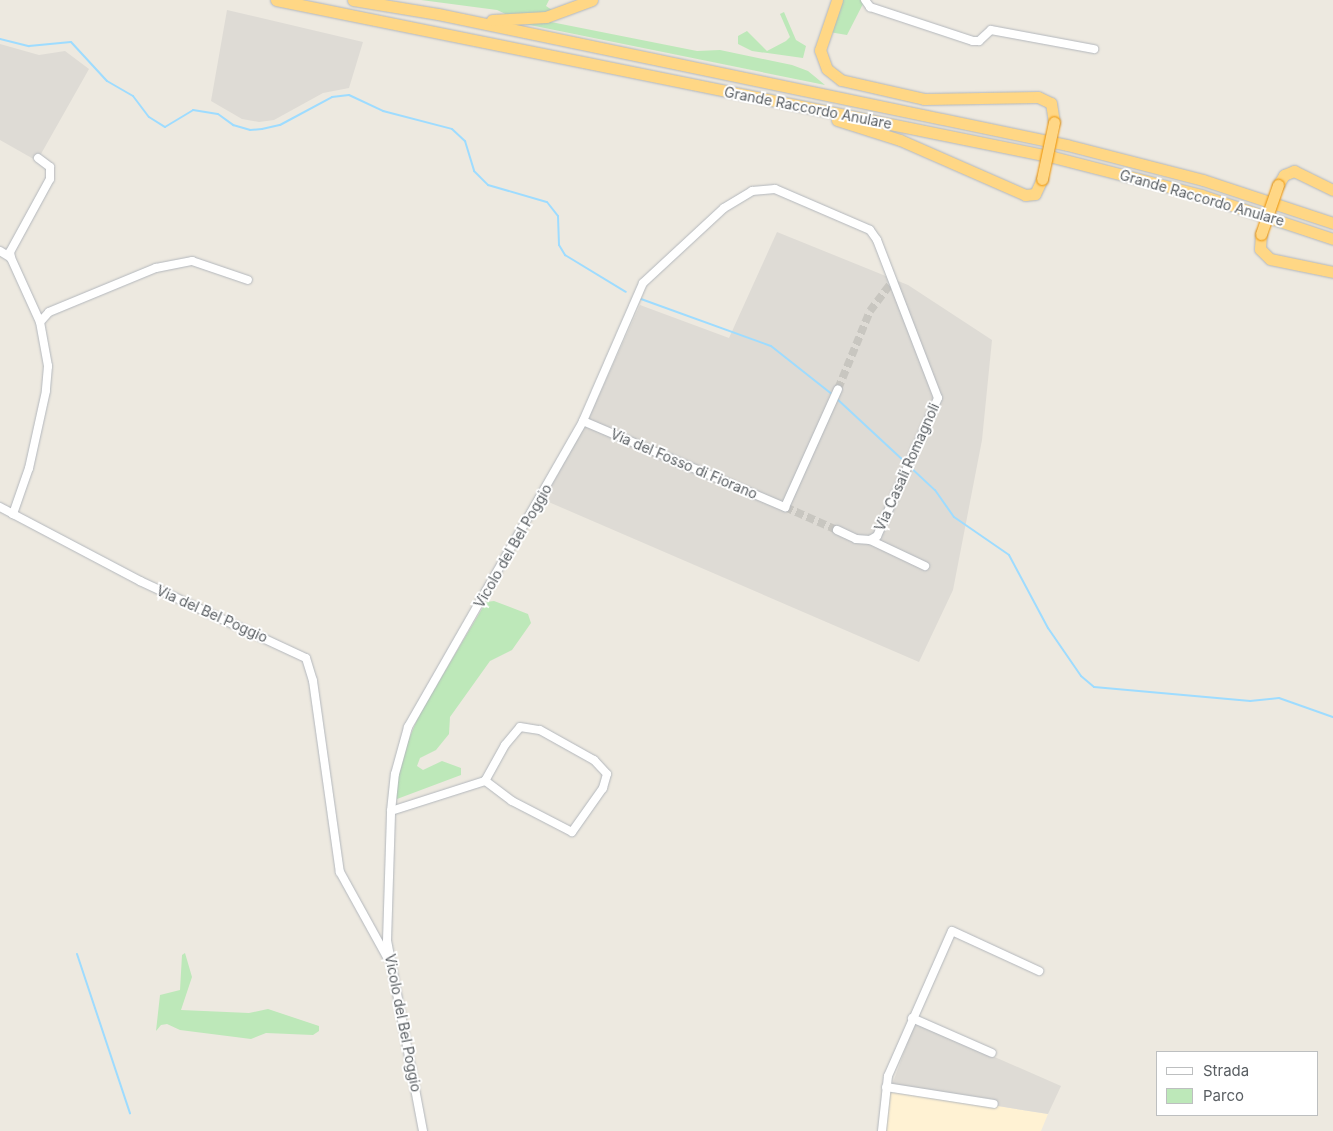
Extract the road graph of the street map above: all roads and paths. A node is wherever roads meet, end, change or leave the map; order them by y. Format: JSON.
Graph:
{"nodes":[{"id":1,"x":276,"y":0,"type":"edge"},
{"id":2,"x":354,"y":0,"type":"edge"},
{"id":3,"x":592,"y":0,"type":"edge"},
{"id":4,"x":837,"y":0,"type":"edge"},
{"id":5,"x":865,"y":0,"type":"edge"},
{"id":6,"x":438,"y":14,"type":"junction"},
{"id":7,"x":1094,"y":49,"type":"dead end"},
{"id":8,"x":780,"y":102,"type":"junction"},
{"id":9,"x":38,"y":158,"type":"dead end"},
{"id":10,"x":1333,"y":190,"type":"edge"},
{"id":11,"x":1333,"y":224,"type":"edge"},
{"id":12,"x":1333,"y":239,"type":"edge"},
{"id":13,"x":0,"y":250,"type":"edge"},
{"id":14,"x":10,"y":258,"type":"junction"},
{"id":15,"x":1333,"y":272,"type":"edge"},
{"id":16,"x":248,"y":280,"type":"dead end"},
{"id":17,"x":893,"y":280,"type":"joint"},
{"id":18,"x":40,"y":322,"type":"junction"},
{"id":19,"x":838,"y":389,"type":"tunnel mouth"},
{"id":20,"x":583,"y":421,"type":"junction"},
{"id":21,"x":0,"y":507,"type":"edge"},
{"id":22,"x":13,"y":514,"type":"junction"},
{"id":23,"x":837,"y":530,"type":"tunnel mouth"},
{"id":24,"x":870,"y":540,"type":"junction"},
{"id":25,"x":925,"y":566,"type":"dead end"},
{"id":26,"x":485,"y":781,"type":"junction"},
{"id":27,"x":391,"y":811,"type":"junction"},
{"id":28,"x":388,"y":959,"type":"junction"},
{"id":29,"x":1039,"y":971,"type":"dead end"},
{"id":30,"x":912,"y":1018,"type":"junction"},
{"id":31,"x":992,"y":1054,"type":"dead end"},
{"id":32,"x":886,"y":1087,"type":"junction"},
{"id":33,"x":994,"y":1104,"type":"dead end"},
{"id":34,"x":423,"y":1131,"type":"edge"},
{"id":35,"x":882,"y":1131,"type":"edge"}],
"edges":[{"from":1,"to":8,"type":"highway","name":"Grande Raccordo Anulare"},
{"from":2,"to":6,"type":"highway","name":"Grande Raccordo Anulare"},
{"from":3,"to":6,"type":"highway"},
{"from":4,"to":8,"type":"highway","bridge":true},
{"from":5,"to":7,"type":"street"},
{"from":6,"to":11,"type":"highway","name":"Grande Raccordo Anulare"},
{"from":8,"to":12,"type":"highway","name":"Grande Raccordo Anulare"},
{"from":9,"to":14,"type":"street"},
{"from":10,"to":15,"type":"highway","bridge":true},
{"from":13,"to":14,"type":"street"},
{"from":14,"to":18,"type":"street"},
{"from":16,"to":18,"type":"street"},
{"from":17,"to":20,"type":"street","name":"Vicolo del Bel Poggio"},
{"from":17,"to":24,"type":"street","name":"Via Casali Romagnoli"},
{"from":18,"to":22,"type":"street"},
{"from":19,"to":20,"type":"street","name":"Via del Fosso di Fiorano"},
{"from":20,"to":27,"type":"street","name":"Vicolo del Bel Poggio"},
{"from":21,"to":22,"type":"street"},
{"from":22,"to":28,"type":"street","name":"Via del Bel Poggio"},
{"from":23,"to":24,"type":"street"},
{"from":24,"to":25,"type":"street"},
{"from":26,"to":26,"type":"street"},
{"from":26,"to":27,"type":"street"},
{"from":27,"to":28,"type":"street","name":"Vicolo del Bel Poggio"},
{"from":28,"to":34,"type":"street","name":"Vicolo del Bel Poggio"},
{"from":29,"to":30,"type":"street"},
{"from":30,"to":31,"type":"street"},
{"from":30,"to":32,"type":"street"},
{"from":32,"to":33,"type":"street"},
{"from":32,"to":35,"type":"street"}]}
